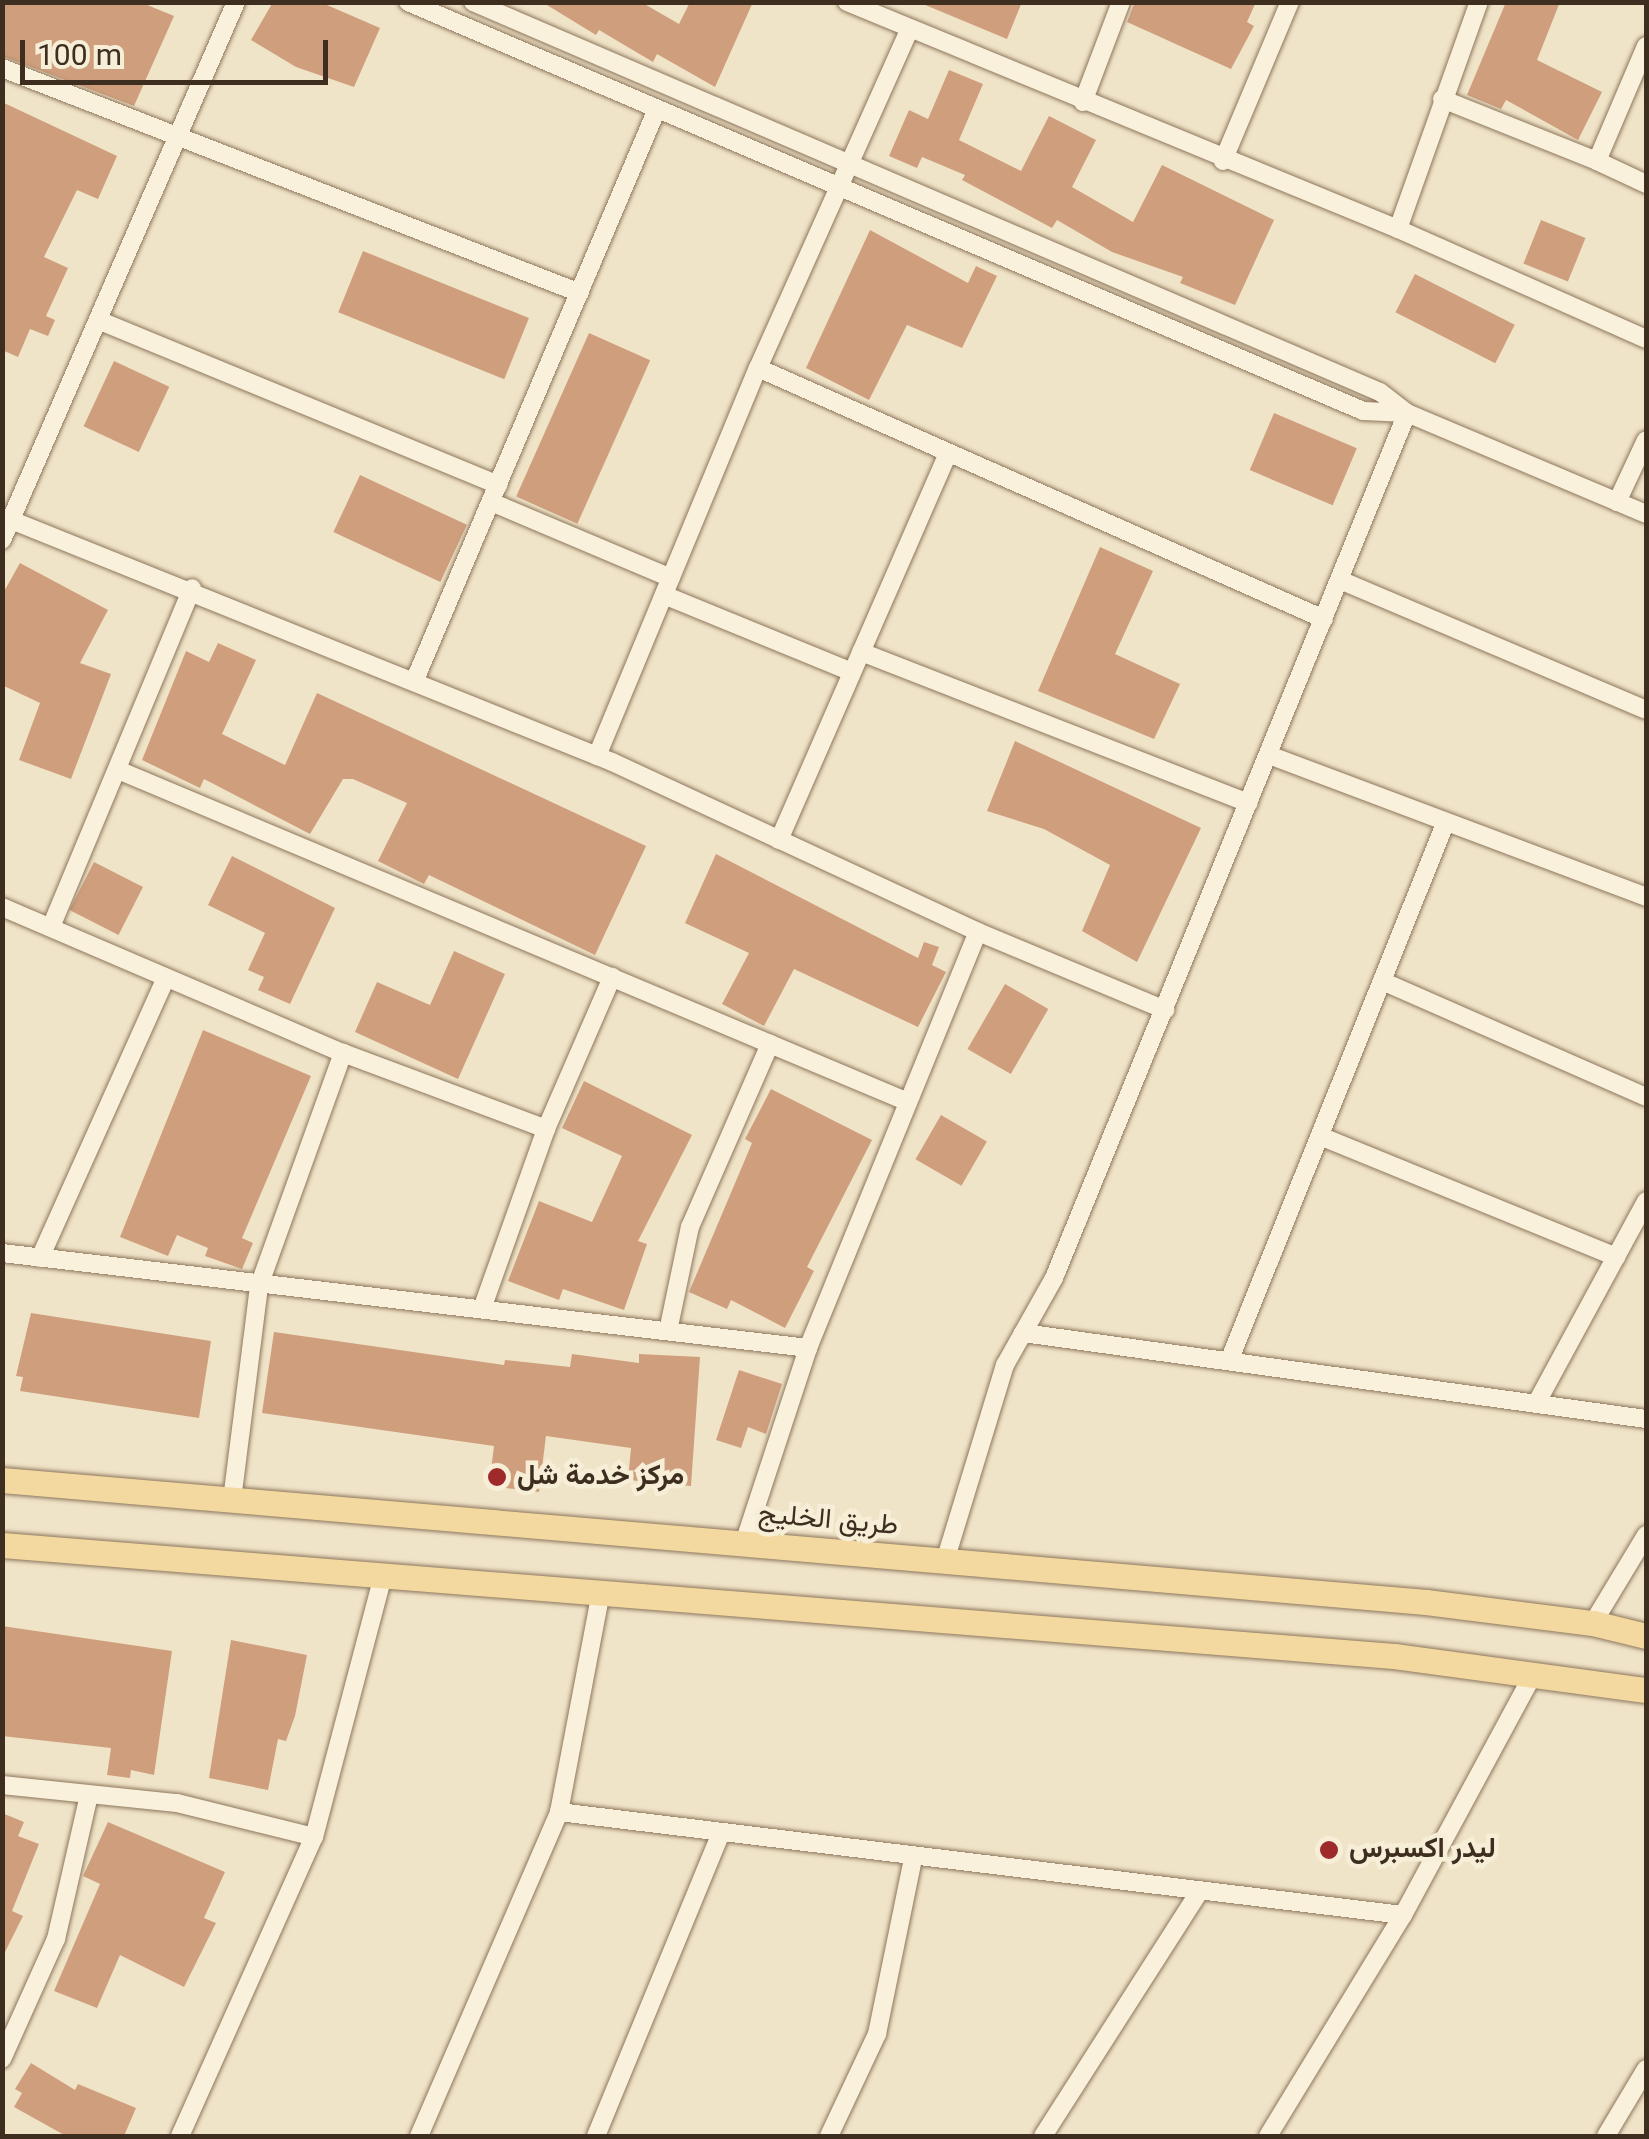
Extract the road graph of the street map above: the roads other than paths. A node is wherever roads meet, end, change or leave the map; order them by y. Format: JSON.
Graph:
{"nodes":[{"id":1,"x":236,"y":2,"type":"edge"},
{"id":2,"x":408,"y":2,"type":"edge"},
{"id":3,"x":474,"y":2,"type":"edge"},
{"id":4,"x":847,"y":2,"type":"edge"},
{"id":5,"x":1121,"y":2,"type":"edge"},
{"id":6,"x":1290,"y":2,"type":"edge"},
{"id":7,"x":1479,"y":2,"type":"edge"},
{"id":8,"x":909,"y":30,"type":"junction"},
{"id":9,"x":1646,"y":46,"type":"edge"},
{"id":10,"x":2,"y":68,"type":"edge"},
{"id":11,"x":1442,"y":99,"type":"junction"},
{"id":12,"x":1083,"y":102,"type":"junction"},
{"id":13,"x":657,"y":109,"type":"junction"},
{"id":14,"x":178,"y":136,"type":"junction"},
{"id":15,"x":1223,"y":161,"type":"junction"},
{"id":16,"x":1597,"y":161,"type":"junction"},
{"id":17,"x":852,"y":164,"type":"junction"},
{"id":18,"x":1646,"y":184,"type":"edge"},
{"id":19,"x":840,"y":187,"type":"junction"},
{"id":20,"x":1398,"y":229,"type":"junction"},
{"id":21,"x":580,"y":292,"type":"junction"},
{"id":22,"x":98,"y":320,"type":"junction"},
{"id":23,"x":1646,"y":339,"type":"edge"},
{"id":24,"x":758,"y":368,"type":"junction"},
{"id":25,"x":1407,"y":414,"type":"junction"},
{"id":26,"x":1646,"y":440,"type":"edge"},
{"id":27,"x":948,"y":453,"type":"junction"},
{"id":28,"x":494,"y":493,"type":"junction"},
{"id":29,"x":1617,"y":502,"type":"junction"},
{"id":30,"x":1646,"y":514,"type":"edge"},
{"id":31,"x":11,"y":520,"type":"junction"},
{"id":32,"x":2,"y":540,"type":"edge"},
{"id":33,"x":1340,"y":580,"type":"junction"},
{"id":34,"x":668,"y":586,"type":"junction"},
{"id":35,"x":192,"y":588,"type":"junction"},
{"id":36,"x":1324,"y":619,"type":"junction"},
{"id":37,"x":861,"y":652,"type":"junction"},
{"id":38,"x":852,"y":672,"type":"junction"},
{"id":39,"x":414,"y":682,"type":"junction"},
{"id":40,"x":1646,"y":710,"type":"edge"},
{"id":41,"x":1268,"y":755,"type":"junction"},
{"id":42,"x":597,"y":756,"type":"junction"},
{"id":43,"x":118,"y":770,"type":"junction"},
{"id":44,"x":1250,"y":802,"type":"junction"},
{"id":45,"x":1445,"y":824,"type":"junction"},
{"id":46,"x":779,"y":840,"type":"junction"},
{"id":47,"x":1646,"y":897,"type":"edge"},
{"id":48,"x":2,"y":908,"type":"edge"},
{"id":49,"x":52,"y":927,"type":"junction"},
{"id":50,"x":978,"y":932,"type":"junction"},
{"id":51,"x":612,"y":977,"type":"junction"},
{"id":52,"x":166,"y":978,"type":"junction"},
{"id":53,"x":1382,"y":981,"type":"junction"},
{"id":54,"x":1164,"y":1010,"type":"junction"},
{"id":55,"x":770,"y":1044,"type":"junction"},
{"id":56,"x":343,"y":1052,"type":"junction"},
{"id":57,"x":1646,"y":1097,"type":"edge"},
{"id":58,"x":908,"y":1102,"type":"junction"},
{"id":59,"x":546,"y":1128,"type":"junction"},
{"id":60,"x":1320,"y":1136,"type":"junction"},
{"id":61,"x":1646,"y":1201,"type":"edge"},
{"id":62,"x":2,"y":1253,"type":"edge"},
{"id":63,"x":1616,"y":1257,"type":"junction"},
{"id":64,"x":40,"y":1258,"type":"junction"},
{"id":65,"x":259,"y":1286,"type":"junction"},
{"id":66,"x":483,"y":1306,"type":"junction"},
{"id":67,"x":668,"y":1331,"type":"junction"},
{"id":68,"x":1023,"y":1333,"type":"junction"},
{"id":69,"x":808,"y":1348,"type":"junction"},
{"id":70,"x":1229,"y":1361,"type":"junction"},
{"id":71,"x":1536,"y":1404,"type":"junction"},
{"id":72,"x":1646,"y":1419,"type":"edge"},
{"id":73,"x":2,"y":1480,"type":"edge"},
{"id":74,"x":232,"y":1500,"type":"junction"},
{"id":75,"x":1646,"y":1535,"type":"edge"},
{"id":76,"x":744,"y":1544,"type":"junction"},
{"id":77,"x":2,"y":1545,"type":"edge"},
{"id":78,"x":945,"y":1561,"type":"junction"},
{"id":79,"x":383,"y":1575,"type":"junction"},
{"id":80,"x":601,"y":1592,"type":"junction"},
{"id":81,"x":1593,"y":1623,"type":"junction"},
{"id":82,"x":1646,"y":1636,"type":"edge"},
{"id":83,"x":1534,"y":1673,"type":"junction"},
{"id":84,"x":1646,"y":1690,"type":"edge"},
{"id":85,"x":2,"y":1785,"type":"edge"},
{"id":86,"x":89,"y":1795,"type":"junction"},
{"id":87,"x":558,"y":1812,"type":"junction"},
{"id":88,"x":718,"y":1836,"type":"junction"},
{"id":89,"x":314,"y":1837,"type":"junction"},
{"id":90,"x":913,"y":1859,"type":"junction"},
{"id":91,"x":1199,"y":1892,"type":"junction"},
{"id":92,"x":1402,"y":1915,"type":"junction"},
{"id":93,"x":3,"y":2058,"type":"edge"},
{"id":94,"x":1646,"y":2069,"type":"edge"},
{"id":95,"x":180,"y":2136,"type":"edge"},
{"id":96,"x":419,"y":2136,"type":"edge"},
{"id":97,"x":596,"y":2136,"type":"edge"},
{"id":98,"x":829,"y":2136,"type":"edge"},
{"id":99,"x":1044,"y":2136,"type":"edge"},
{"id":100,"x":1268,"y":2136,"type":"edge"},
{"id":101,"x":1606,"y":2136,"type":"edge"}],
"edges":[{"from":1,"to":14,"type":"street"},
{"from":2,"to":13,"type":"street"},
{"from":3,"to":17,"type":"street"},
{"from":4,"to":8,"type":"street"},
{"from":5,"to":12,"type":"street"},
{"from":6,"to":15,"type":"street"},
{"from":7,"to":11,"type":"street"},
{"from":8,"to":12,"type":"street"},
{"from":8,"to":17,"type":"street"},
{"from":9,"to":16,"type":"street"},
{"from":10,"to":14,"type":"street"},
{"from":11,"to":16,"type":"street"},
{"from":11,"to":20,"type":"street"},
{"from":12,"to":15,"type":"street"},
{"from":13,"to":19,"type":"street"},
{"from":13,"to":21,"type":"street"},
{"from":14,"to":21,"type":"street"},
{"from":14,"to":22,"type":"street"},
{"from":15,"to":20,"type":"street"},
{"from":16,"to":18,"type":"street"},
{"from":17,"to":19,"type":"street"},
{"from":17,"to":25,"type":"street"},
{"from":19,"to":24,"type":"street"},
{"from":19,"to":25,"type":"street"},
{"from":20,"to":23,"type":"street"},
{"from":21,"to":28,"type":"street"},
{"from":22,"to":28,"type":"street"},
{"from":22,"to":31,"type":"street"},
{"from":24,"to":27,"type":"street"},
{"from":24,"to":34,"type":"street"},
{"from":25,"to":29,"type":"street"},
{"from":25,"to":33,"type":"street"},
{"from":26,"to":29,"type":"street"},
{"from":27,"to":36,"type":"street"},
{"from":27,"to":37,"type":"street"},
{"from":28,"to":34,"type":"street"},
{"from":28,"to":39,"type":"street"},
{"from":29,"to":30,"type":"street"},
{"from":31,"to":32,"type":"street"},
{"from":31,"to":35,"type":"street"},
{"from":33,"to":36,"type":"street"},
{"from":33,"to":40,"type":"street"},
{"from":34,"to":38,"type":"street"},
{"from":34,"to":42,"type":"street"},
{"from":35,"to":39,"type":"street"},
{"from":35,"to":43,"type":"street"},
{"from":36,"to":41,"type":"street"},
{"from":37,"to":38,"type":"street"},
{"from":37,"to":44,"type":"street"},
{"from":38,"to":46,"type":"street"},
{"from":39,"to":42,"type":"street"},
{"from":41,"to":44,"type":"street"},
{"from":41,"to":45,"type":"street"},
{"from":42,"to":46,"type":"street"},
{"from":43,"to":49,"type":"street"},
{"from":43,"to":51,"type":"street"},
{"from":44,"to":54,"type":"street"},
{"from":45,"to":47,"type":"street"},
{"from":45,"to":53,"type":"street"},
{"from":46,"to":50,"type":"street"},
{"from":48,"to":49,"type":"street"},
{"from":49,"to":52,"type":"street"},
{"from":50,"to":54,"type":"street"},
{"from":50,"to":58,"type":"street"},
{"from":51,"to":55,"type":"street"},
{"from":51,"to":59,"type":"street"},
{"from":52,"to":56,"type":"street"},
{"from":52,"to":64,"type":"street"},
{"from":53,"to":57,"type":"street"},
{"from":53,"to":60,"type":"street"},
{"from":54,"to":68,"type":"street"},
{"from":55,"to":58,"type":"street"},
{"from":55,"to":67,"type":"street"},
{"from":56,"to":59,"type":"street"},
{"from":56,"to":65,"type":"street"},
{"from":58,"to":69,"type":"street"},
{"from":59,"to":66,"type":"street"},
{"from":60,"to":63,"type":"street"},
{"from":60,"to":70,"type":"street"},
{"from":61,"to":63,"type":"street"},
{"from":62,"to":64,"type":"street"},
{"from":63,"to":71,"type":"street"},
{"from":64,"to":65,"type":"street"},
{"from":65,"to":66,"type":"street"},
{"from":65,"to":74,"type":"street"},
{"from":66,"to":67,"type":"street"},
{"from":67,"to":69,"type":"street"},
{"from":68,"to":70,"type":"street"},
{"from":68,"to":78,"type":"street"},
{"from":69,"to":76,"type":"street"},
{"from":70,"to":71,"type":"street"},
{"from":71,"to":72,"type":"street"},
{"from":73,"to":74,"type":"main road","name":"طريق الخليج"},
{"from":74,"to":76,"type":"main road","name":"طريق الخليج"},
{"from":75,"to":81,"type":"street"},
{"from":76,"to":78,"type":"main road","name":"طريق الخليج"},
{"from":77,"to":79,"type":"main road"},
{"from":78,"to":81,"type":"main road","name":"طريق الخليج"},
{"from":79,"to":80,"type":"main road"},
{"from":79,"to":89,"type":"street"},
{"from":80,"to":83,"type":"main road"},
{"from":80,"to":87,"type":"street"},
{"from":81,"to":82,"type":"main road","name":"طريق الخليج"},
{"from":83,"to":84,"type":"main road"},
{"from":83,"to":92,"type":"street"},
{"from":85,"to":86,"type":"street"},
{"from":86,"to":89,"type":"street"},
{"from":86,"to":93,"type":"street"},
{"from":87,"to":88,"type":"street"},
{"from":87,"to":96,"type":"street"},
{"from":88,"to":90,"type":"street"},
{"from":88,"to":97,"type":"street"},
{"from":89,"to":95,"type":"street"},
{"from":90,"to":91,"type":"street"},
{"from":90,"to":98,"type":"street"},
{"from":91,"to":92,"type":"street"},
{"from":91,"to":99,"type":"street"},
{"from":92,"to":100,"type":"street"},
{"from":94,"to":101,"type":"street"}]}
